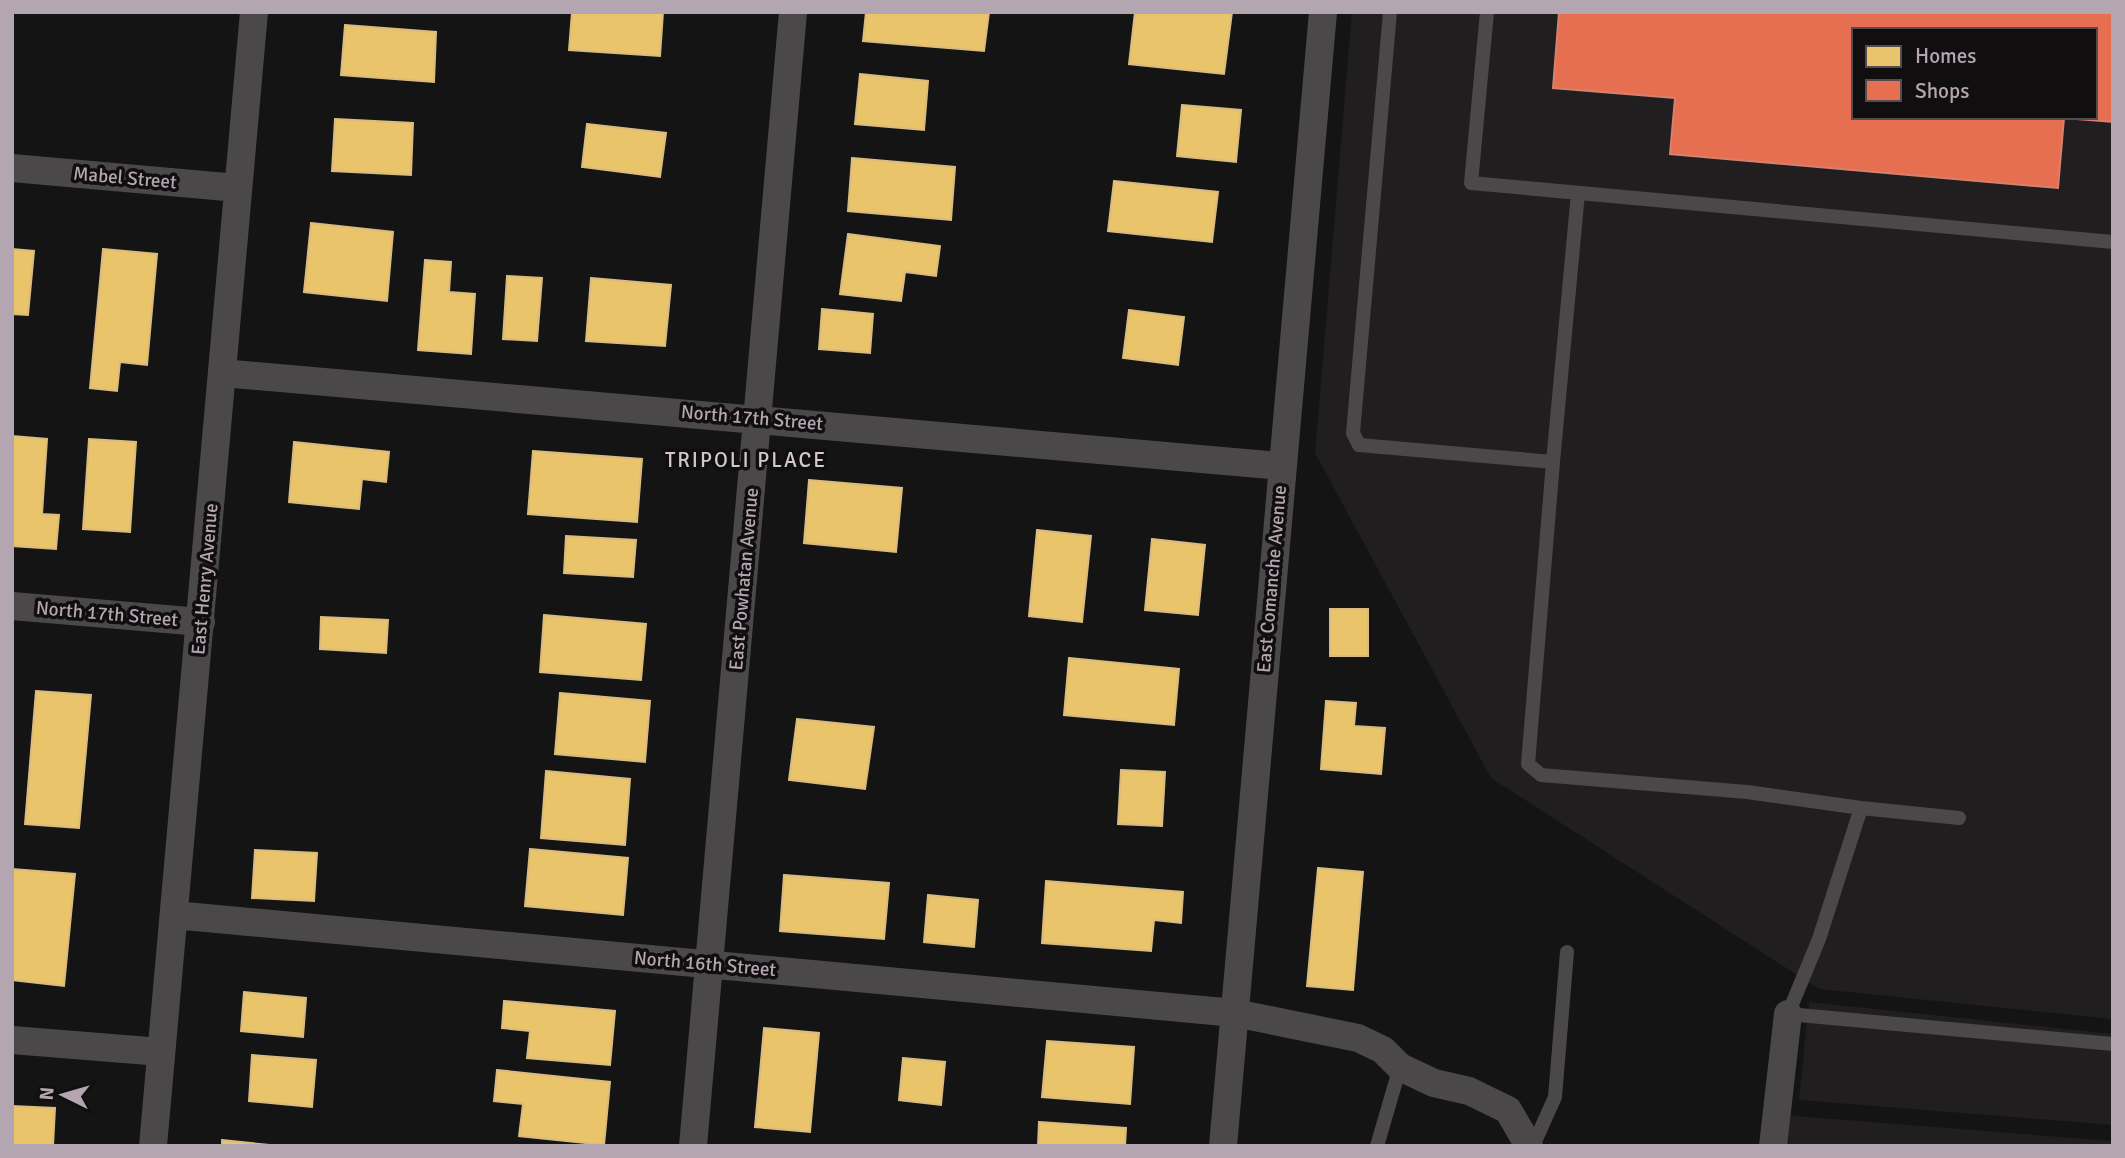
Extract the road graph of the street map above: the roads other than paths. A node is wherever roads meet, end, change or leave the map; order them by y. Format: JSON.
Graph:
{"nodes":[{"id":1,"x":254,"y":12,"type":"edge"},
{"id":2,"x":793,"y":12,"type":"edge"},
{"id":3,"x":1323,"y":12,"type":"edge"},
{"id":4,"x":1390,"y":12,"type":"edge"},
{"id":5,"x":1487,"y":12,"type":"edge"},
{"id":6,"x":12,"y":168,"type":"edge"},
{"id":7,"x":238,"y":188,"type":"junction"},
{"id":8,"x":1578,"y":193,"type":"junction"},
{"id":9,"x":2113,"y":242,"type":"edge"},
{"id":10,"x":222,"y":373,"type":"junction"},
{"id":11,"x":758,"y":418,"type":"junction"},
{"id":12,"x":1553,"y":462,"type":"junction"},
{"id":13,"x":1281,"y":466,"type":"junction"},
{"id":14,"x":12,"y":606,"type":"edge"},
{"id":15,"x":201,"y":622,"type":"junction"},
{"id":16,"x":1861,"y":808,"type":"junction"},
{"id":17,"x":1959,"y":818,"type":"dead end"},
{"id":18,"x":174,"y":915,"type":"junction"},
{"id":19,"x":1567,"y":952,"type":"dead end"},
{"id":20,"x":710,"y":965,"type":"junction"},
{"id":21,"x":1235,"y":1013,"type":"junction"},
{"id":22,"x":1787,"y":1014,"type":"junction"},
{"id":23,"x":12,"y":1040,"type":"edge"},
{"id":24,"x":2113,"y":1044,"type":"edge"},
{"id":25,"x":161,"y":1052,"type":"junction"},
{"id":26,"x":1400,"y":1067,"type":"junction"},
{"id":27,"x":153,"y":1146,"type":"edge"},
{"id":28,"x":693,"y":1146,"type":"edge"},
{"id":29,"x":1223,"y":1146,"type":"edge"},
{"id":30,"x":1377,"y":1146,"type":"edge"},
{"id":31,"x":1531,"y":1146,"type":"edge"},
{"id":32,"x":1773,"y":1146,"type":"edge"}],
"edges":[{"from":1,"to":7,"type":"street","name":"East Henry Avenue"},
{"from":2,"to":11,"type":"street","name":"East Powhatan Avenue"},
{"from":3,"to":13,"type":"street","name":"East Comanche Avenue"},
{"from":4,"to":12,"type":"lane"},
{"from":5,"to":8,"type":"lane"},
{"from":6,"to":7,"type":"street","name":"Mabel Street"},
{"from":7,"to":10,"type":"street","name":"East Henry Avenue"},
{"from":8,"to":9,"type":"lane"},
{"from":8,"to":12,"type":"lane"},
{"from":10,"to":11,"type":"street","name":"North 17th Street"},
{"from":10,"to":15,"type":"street","name":"East Henry Avenue"},
{"from":11,"to":13,"type":"street","name":"North 17th Street"},
{"from":11,"to":20,"type":"street","name":"East Powhatan Avenue"},
{"from":12,"to":16,"type":"lane"},
{"from":13,"to":21,"type":"street","name":"East Comanche Avenue"},
{"from":14,"to":15,"type":"street","name":"North 17th Street"},
{"from":15,"to":18,"type":"street","name":"East Henry Avenue"},
{"from":16,"to":17,"type":"lane"},
{"from":16,"to":22,"type":"lane"},
{"from":18,"to":20,"type":"street","name":"North 16th Street"},
{"from":18,"to":25,"type":"street","name":"East Henry Avenue"},
{"from":19,"to":31,"type":"lane"},
{"from":20,"to":21,"type":"street","name":"North 16th Street"},
{"from":20,"to":28,"type":"street","name":"East Powhatan Avenue"},
{"from":21,"to":26,"type":"street","name":"North 16th Street"},
{"from":21,"to":29,"type":"street","name":"East Comanche Avenue"},
{"from":22,"to":24,"type":"lane"},
{"from":22,"to":32,"type":"street"},
{"from":23,"to":25,"type":"street"},
{"from":25,"to":27,"type":"street","name":"East Henry Avenue"},
{"from":26,"to":30,"type":"lane"},
{"from":26,"to":31,"type":"street","name":"North 16th Street"}]}
